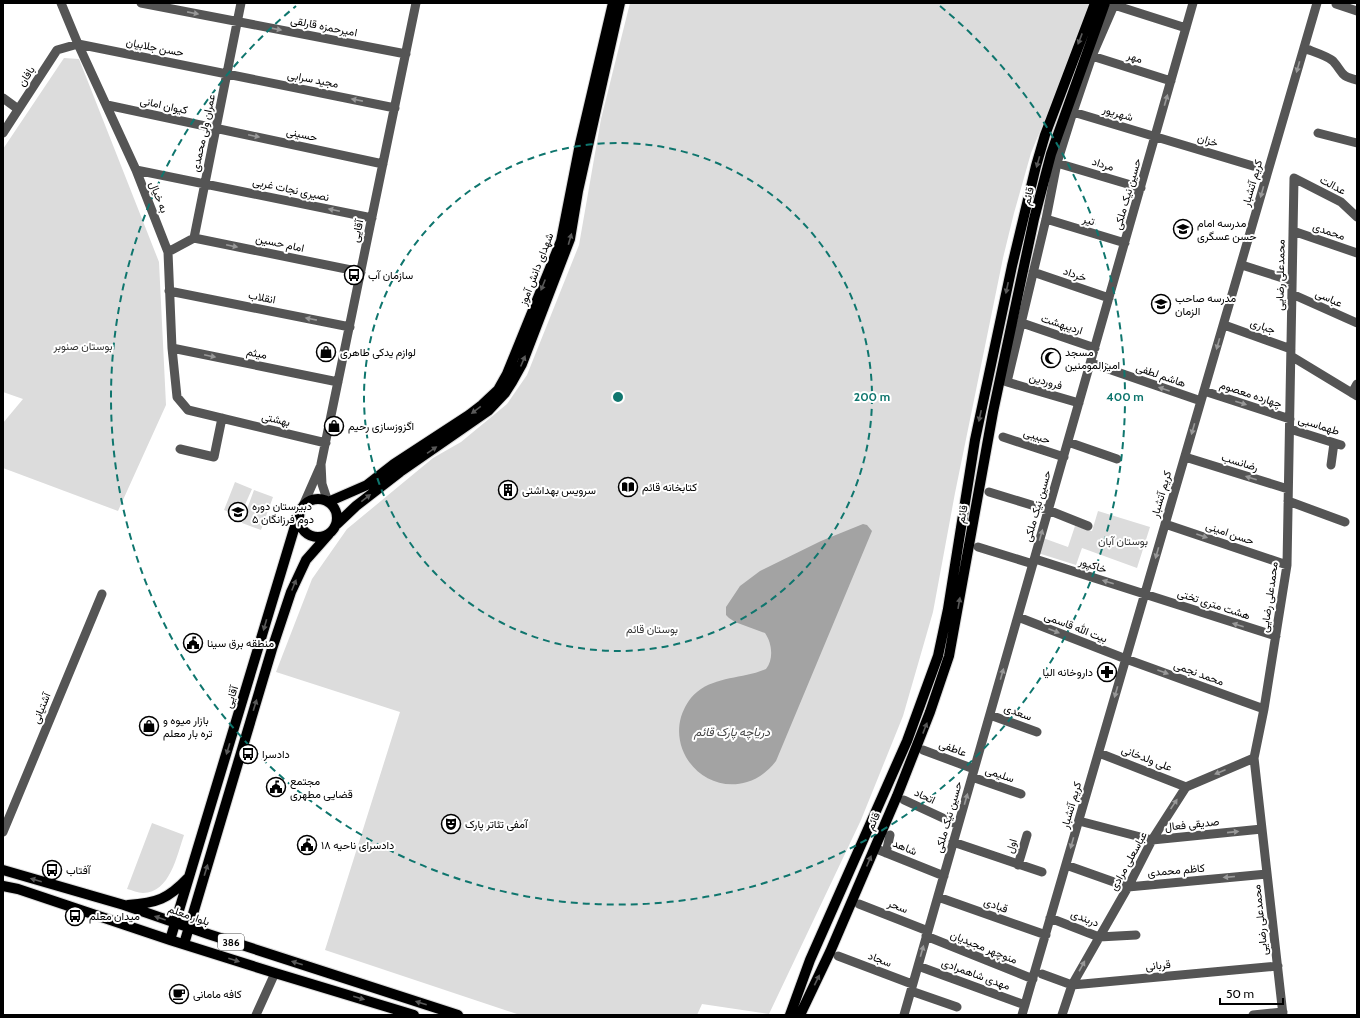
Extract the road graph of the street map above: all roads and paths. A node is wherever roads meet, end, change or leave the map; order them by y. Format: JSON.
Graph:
{"nodes":[{"id":1,"x":61,"y":3,"type":"edge"},
{"id":2,"x":141,"y":3,"type":"edge"},
{"id":3,"x":241,"y":3,"type":"edge"},
{"id":4,"x":416,"y":3,"type":"edge"},
{"id":5,"x":613,"y":3,"type":"edge"},
{"id":6,"x":620,"y":3,"type":"edge"},
{"id":7,"x":1095,"y":3,"type":"edge"},
{"id":8,"x":1193,"y":3,"type":"edge"},
{"id":9,"x":1317,"y":3,"type":"edge"},
{"id":10,"x":1111,"y":4,"type":"edge"},
{"id":11,"x":1336,"y":4,"type":"dead end"},
{"id":12,"x":1357,"y":11,"type":"edge"},
{"id":13,"x":238,"y":22,"type":"junction"},
{"id":14,"x":1186,"y":28,"type":"junction"},
{"id":15,"x":78,"y":44,"type":"junction"},
{"id":16,"x":1304,"y":48,"type":"junction"},
{"id":17,"x":406,"y":54,"type":"junction"},
{"id":18,"x":1092,"y":56,"type":"junction"},
{"id":19,"x":227,"y":74,"type":"junction"},
{"id":20,"x":1357,"y":80,"type":"edge"},
{"id":21,"x":1171,"y":81,"type":"junction"},
{"id":22,"x":3,"y":98,"type":"edge"},
{"id":23,"x":107,"y":105,"type":"junction"},
{"id":24,"x":395,"y":108,"type":"junction"},
{"id":25,"x":18,"y":109,"type":"junction"},
{"id":26,"x":1073,"y":112,"type":"junction"},
{"id":27,"x":216,"y":128,"type":"junction"},
{"id":28,"x":3,"y":133,"type":"edge"},
{"id":29,"x":1318,"y":133,"type":"dead end"},
{"id":30,"x":1156,"y":137,"type":"junction"},
{"id":31,"x":1357,"y":143,"type":"edge"},
{"id":32,"x":1058,"y":163,"type":"junction"},
{"id":33,"x":383,"y":164,"type":"junction"},
{"id":34,"x":1253,"y":166,"type":"dead end"},
{"id":35,"x":136,"y":170,"type":"junction"},
{"id":36,"x":1294,"y":178,"type":"joint"},
{"id":37,"x":205,"y":183,"type":"junction"},
{"id":38,"x":1141,"y":188,"type":"junction"},
{"id":39,"x":1357,"y":217,"type":"edge"},
{"id":40,"x":372,"y":218,"type":"junction"},
{"id":41,"x":1046,"y":219,"type":"junction"},
{"id":42,"x":1293,"y":231,"type":"junction"},
{"id":43,"x":194,"y":238,"type":"junction"},
{"id":44,"x":1125,"y":243,"type":"junction"},
{"id":45,"x":168,"y":252,"type":"junction"},
{"id":46,"x":1357,"y":253,"type":"edge"},
{"id":47,"x":1246,"y":266,"type":"dead end"},
{"id":48,"x":361,"y":272,"type":"junction"},
{"id":49,"x":1033,"y":272,"type":"junction"},
{"id":50,"x":1292,"y":281,"type":"junction"},
{"id":51,"x":170,"y":292,"type":"junction"},
{"id":52,"x":1292,"y":294,"type":"junction"},
{"id":53,"x":1110,"y":298,"type":"junction"},
{"id":54,"x":1022,"y":323,"type":"junction"},
{"id":55,"x":1357,"y":323,"type":"edge"},
{"id":56,"x":1228,"y":326,"type":"dead end"},
{"id":57,"x":350,"y":327,"type":"junction"},
{"id":58,"x":172,"y":348,"type":"junction"},
{"id":59,"x":1095,"y":348,"type":"junction"},
{"id":60,"x":1291,"y":352,"type":"junction"},
{"id":61,"x":1091,"y":364,"type":"junction"},
{"id":62,"x":338,"y":382,"type":"junction"},
{"id":63,"x":1357,"y":384,"type":"edge"},
{"id":64,"x":1204,"y":391,"type":"junction"},
{"id":65,"x":1354,"y":395,"type":"edge"},
{"id":66,"x":1201,"y":401,"type":"junction"},
{"id":67,"x":1079,"y":403,"type":"junction"},
{"id":68,"x":188,"y":410,"type":"joint"},
{"id":69,"x":222,"y":418,"type":"junction"},
{"id":70,"x":1290,"y":424,"type":"junction"},
{"id":71,"x":1003,"y":437,"type":"dead end"},
{"id":72,"x":1068,"y":442,"type":"junction"},
{"id":73,"x":326,"y":443,"type":"junction"},
{"id":74,"x":180,"y":448,"type":"dead end"},
{"id":75,"x":1185,"y":457,"type":"junction"},
{"id":76,"x":1064,"y":458,"type":"junction"},
{"id":77,"x":1117,"y":459,"type":"dead end"},
{"id":78,"x":321,"y":464,"type":"junction"},
{"id":79,"x":1331,"y":465,"type":"dead end"},
{"id":80,"x":397,"y":468,"type":"junction"},
{"id":81,"x":1288,"y":489,"type":"junction"},
{"id":82,"x":989,"y":492,"type":"dead end"},
{"id":83,"x":1288,"y":501,"type":"junction"},
{"id":84,"x":328,"y":502,"type":"junction"},
{"id":85,"x":302,"y":508,"type":"junction"},
{"id":86,"x":1048,"y":510,"type":"junction"},
{"id":87,"x":1345,"y":522,"type":"dead end"},
{"id":88,"x":337,"y":524,"type":"junction"},
{"id":89,"x":1165,"y":524,"type":"junction"},
{"id":90,"x":1088,"y":526,"type":"dead end"},
{"id":91,"x":329,"y":534,"type":"junction"},
{"id":92,"x":978,"y":547,"type":"dead end"},
{"id":93,"x":1034,"y":561,"type":"junction"},
{"id":94,"x":1287,"y":565,"type":"junction"},
{"id":95,"x":102,"y":594,"type":"dead end"},
{"id":96,"x":1145,"y":594,"type":"junction"},
{"id":97,"x":1018,"y":617,"type":"junction"},
{"id":98,"x":1276,"y":636,"type":"junction"},
{"id":99,"x":1126,"y":659,"type":"junction"},
{"id":100,"x":1264,"y":709,"type":"junction"},
{"id":101,"x":990,"y":715,"type":"junction"},
{"id":102,"x":1037,"y":732,"type":"dead end"},
{"id":103,"x":923,"y":750,"type":"dead end"},
{"id":104,"x":1098,"y":753,"type":"junction"},
{"id":105,"x":1254,"y":758,"type":"junction"},
{"id":106,"x":973,"y":773,"type":"junction"},
{"id":107,"x":1186,"y":786,"type":"junction"},
{"id":108,"x":1021,"y":794,"type":"dead end"},
{"id":109,"x":904,"y":800,"type":"dead end"},
{"id":110,"x":1079,"y":821,"type":"junction"},
{"id":111,"x":958,"y":825,"type":"junction"},
{"id":112,"x":1262,"y":829,"type":"junction"},
{"id":113,"x":3,"y":832,"type":"edge"},
{"id":114,"x":890,"y":835,"type":"dead end"},
{"id":115,"x":1027,"y":835,"type":"dead end"},
{"id":116,"x":1152,"y":840,"type":"junction"},
{"id":117,"x":953,"y":842,"type":"junction"},
{"id":118,"x":1018,"y":864,"type":"junction"},
{"id":119,"x":1066,"y":865,"type":"junction"},
{"id":120,"x":3,"y":870,"type":"edge"},
{"id":121,"x":1042,"y":872,"type":"dead end"},
{"id":122,"x":1267,"y":874,"type":"junction"},
{"id":123,"x":190,"y":875,"type":"junction"},
{"id":124,"x":944,"y":876,"type":"junction"},
{"id":125,"x":3,"y":886,"type":"edge"},
{"id":126,"x":1128,"y":887,"type":"junction"},
{"id":127,"x":938,"y":897,"type":"junction"},
{"id":128,"x":860,"y":904,"type":"dead end"},
{"id":129,"x":124,"y":905,"type":"junction"},
{"id":130,"x":195,"y":907,"type":"junction"},
{"id":131,"x":1050,"y":918,"type":"junction"},
{"id":132,"x":175,"y":923,"type":"junction"},
{"id":133,"x":189,"y":928,"type":"junction"},
{"id":134,"x":927,"y":933,"type":"junction"},
{"id":135,"x":208,"y":934,"type":"junction"},
{"id":136,"x":1046,"y":935,"type":"junction"},
{"id":137,"x":1136,"y":935,"type":"dead end"},
{"id":138,"x":1099,"y":937,"type":"junction"},
{"id":139,"x":170,"y":940,"type":"junction"},
{"id":140,"x":184,"y":944,"type":"junction"},
{"id":141,"x":838,"y":956,"type":"dead end"},
{"id":142,"x":918,"y":966,"type":"junction"},
{"id":143,"x":1278,"y":966,"type":"junction"},
{"id":144,"x":275,"y":973,"type":"junction"},
{"id":145,"x":1042,"y":974,"type":"dead end"},
{"id":146,"x":1033,"y":980,"type":"junction"},
{"id":147,"x":1072,"y":985,"type":"junction"},
{"id":148,"x":912,"y":987,"type":"junction"},
{"id":149,"x":1025,"y":1005,"type":"junction"},
{"id":150,"x":957,"y":1007,"type":"dead end"},
{"id":151,"x":395,"y":1012,"type":"edge"},
{"id":152,"x":1283,"y":1013,"type":"edge"},
{"id":153,"x":256,"y":1015,"type":"edge"},
{"id":154,"x":414,"y":1015,"type":"edge"},
{"id":155,"x":458,"y":1015,"type":"edge"},
{"id":156,"x":790,"y":1015,"type":"edge"},
{"id":157,"x":800,"y":1015,"type":"edge"},
{"id":158,"x":904,"y":1015,"type":"edge"},
{"id":159,"x":1022,"y":1015,"type":"edge"},
{"id":160,"x":1062,"y":1015,"type":"edge"},
{"id":161,"x":1253,"y":1015,"type":"edge"}],
"edges":[{"from":1,"to":15,"type":"street","name":"به خیال"},
{"from":2,"to":13,"type":"street","name":"امیرحمزه قارلقی","one_way":true},
{"from":3,"to":13,"type":"street","name":"عمران ولی محمدی"},
{"from":4,"to":17,"type":"street","name":"آقایی"},
{"from":5,"to":80,"type":"main road","name":"شهدای دانش آموز","one_way":true},
{"from":80,"to":6,"type":"main road","one_way":true},
{"from":7,"to":156,"type":"main road","name":"قائم","one_way":true},
{"from":8,"to":14,"type":"street","name":"حسین نیک ملکی"},
{"from":9,"to":16,"type":"street","name":"کریم آتشبار"},
{"from":10,"to":14,"type":"street"},
{"from":10,"to":18,"type":"street"},
{"from":157,"to":10,"type":"main road","name":"قائم","one_way":true},
{"from":11,"to":12,"type":"street"},
{"from":13,"to":17,"type":"street","name":"امیرحمزه قارلقی","one_way":true},
{"from":13,"to":19,"type":"street","name":"عمران ولی محمدی"},
{"from":14,"to":21,"type":"street","name":"حسین نیک ملکی"},
{"from":15,"to":19,"type":"street","name":"حسن جلابیان"},
{"from":15,"to":23,"type":"street","name":"به خیال"},
{"from":15,"to":25,"type":"street","name":"بافان"},
{"from":16,"to":20,"type":"street"},
{"from":16,"to":64,"type":"street","name":"کریم آتشبار","one_way":true},
{"from":17,"to":24,"type":"street","name":"آقایی"},
{"from":18,"to":21,"type":"street","name":"مهر"},
{"from":18,"to":26,"type":"street"},
{"from":24,"to":19,"type":"street","name":"مجید سرابی","one_way":true},
{"from":19,"to":27,"type":"street","name":"عمران ولی محمدی"},
{"from":30,"to":21,"type":"street","name":"حسین نیک ملکی","one_way":true},
{"from":22,"to":25,"type":"street"},
{"from":23,"to":27,"type":"street","name":"کیوان امانی"},
{"from":23,"to":35,"type":"street","name":"به خیال"},
{"from":24,"to":33,"type":"street","name":"آقایی"},
{"from":25,"to":28,"type":"street","name":"بافان"},
{"from":26,"to":30,"type":"street","name":"شهریور"},
{"from":26,"to":32,"type":"street"},
{"from":27,"to":33,"type":"street","name":"حسینی","one_way":true},
{"from":27,"to":37,"type":"street","name":"عمران ولی محمدی"},
{"from":29,"to":31,"type":"street"},
{"from":30,"to":34,"type":"street","name":"خزان"},
{"from":30,"to":38,"type":"street","name":"حسین نیک ملکی"},
{"from":32,"to":38,"type":"street","name":"مرداد"},
{"from":32,"to":41,"type":"street"},
{"from":33,"to":40,"type":"street","name":"آقایی"},
{"from":35,"to":37,"type":"street","name":"نصیری نجات غربی"},
{"from":35,"to":45,"type":"street","name":"به خیال"},
{"from":36,"to":39,"type":"street","name":"عدالت"},
{"from":36,"to":42,"type":"street","name":"محمدعلی رضایی"},
{"from":40,"to":37,"type":"street","name":"نصیری نجات غربی","one_way":true},
{"from":37,"to":43,"type":"street","name":"عمران ولی محمدی"},
{"from":38,"to":44,"type":"street","name":"حسین نیک ملکی"},
{"from":40,"to":48,"type":"street","name":"آقایی"},
{"from":41,"to":44,"type":"street","name":"تیر"},
{"from":41,"to":49,"type":"street"},
{"from":42,"to":46,"type":"street","name":"محمدی"},
{"from":42,"to":50,"type":"street","name":"محمدعلی رضایی"},
{"from":43,"to":45,"type":"street"},
{"from":43,"to":48,"type":"street","name":"امام حسین","one_way":true},
{"from":44,"to":53,"type":"street","name":"حسین نیک ملکی"},
{"from":45,"to":51,"type":"street","name":"به خیال"},
{"from":47,"to":50,"type":"street"},
{"from":48,"to":57,"type":"street","name":"آقایی"},
{"from":49,"to":53,"type":"street","name":"خرداد"},
{"from":49,"to":54,"type":"street"},
{"from":50,"to":52,"type":"street","name":"محمدعلی رضایی"},
{"from":57,"to":51,"type":"street","name":"انقلاب","one_way":true},
{"from":51,"to":58,"type":"street","name":"به خیال"},
{"from":52,"to":55,"type":"street","name":"عباسی"},
{"from":52,"to":60,"type":"street","name":"محمدعلی رضایی"},
{"from":53,"to":59,"type":"street","name":"حسین نیک ملکی"},
{"from":54,"to":59,"type":"street","name":"اردیبهشت"},
{"from":54,"to":67,"type":"street","name":"فروردین"},
{"from":56,"to":60,"type":"street","name":"جباری"},
{"from":57,"to":62,"type":"street","name":"آقایی"},
{"from":58,"to":62,"type":"street","name":"میثم","one_way":true},
{"from":58,"to":68,"type":"street","name":"به خیال"},
{"from":59,"to":61,"type":"street","name":"حسین نیک ملکی"},
{"from":60,"to":65,"type":"street","name":"جباری"},
{"from":60,"to":70,"type":"street","name":"محمدعلی رضایی"},
{"from":66,"to":61,"type":"street","name":"هاشم لطفی","one_way":true},
{"from":61,"to":67,"type":"street","name":"حسین نیک ملکی"},
{"from":62,"to":73,"type":"street","name":"آقایی"},
{"from":63,"to":65,"type":"street"},
{"from":64,"to":66,"type":"street","name":"کریم آتشبار"},
{"from":64,"to":70,"type":"street","name":"چهارده معصوم","one_way":true},
{"from":66,"to":75,"type":"street","name":"کریم آتشبار","one_way":true},
{"from":67,"to":72,"type":"street","name":"حسین نیک ملکی"},
{"from":68,"to":69,"type":"street","name":"بهشتی"},
{"from":69,"to":73,"type":"street","name":"بهشتی"},
{"from":69,"to":74,"type":"street"},
{"from":70,"to":79,"type":"street","name":"طهماسبی"},
{"from":70,"to":81,"type":"street","name":"محمدعلی رضایی"},
{"from":71,"to":76,"type":"street","name":"حبیبی"},
{"from":72,"to":76,"type":"street","name":"حسین نیک ملکی"},
{"from":72,"to":77,"type":"street"},
{"from":73,"to":78,"type":"street","name":"آقایی"},
{"from":81,"to":75,"type":"street","name":"رضانسب","one_way":true},
{"from":75,"to":89,"type":"street","name":"کریم آتشبار"},
{"from":76,"to":86,"type":"street","name":"حسین نیک ملکی"},
{"from":78,"to":84,"type":"street","name":"آقایی"},
{"from":78,"to":85,"type":"street","name":"آقایی"},
{"from":80,"to":84,"type":"main road"},
{"from":88,"to":80,"type":"main road","one_way":true},
{"from":81,"to":83,"type":"street","name":"محمدعلی رضایی"},
{"from":82,"to":86,"type":"street"},
{"from":83,"to":87,"type":"street"},
{"from":83,"to":94,"type":"street","name":"محمدعلی رضایی"},
{"from":84,"to":85,"type":"main road"},
{"from":84,"to":88,"type":"main road"},
{"from":85,"to":91,"type":"main road"},
{"from":85,"to":123,"type":"main road","name":"آقایی","one_way":true},
{"from":86,"to":90,"type":"street"},
{"from":93,"to":86,"type":"street","name":"حسین نیک ملکی","one_way":true},
{"from":88,"to":91,"type":"main road"},
{"from":89,"to":94,"type":"street","name":"حسن امینی","one_way":true},
{"from":89,"to":96,"type":"street","name":"کریم آتشبار","one_way":true},
{"from":130,"to":91,"type":"main road","one_way":true},
{"from":92,"to":93,"type":"street","name":"خاکپور"},
{"from":96,"to":93,"type":"street","name":"خاکپور","one_way":true},
{"from":93,"to":97,"type":"street","name":"حسین نیک ملکی"},
{"from":94,"to":98,"type":"street","name":"محمدعلی رضایی"},
{"from":95,"to":113,"type":"street","name":"آشتیانی"},
{"from":98,"to":96,"type":"street","name":"هشت متری تختی","one_way":true},
{"from":96,"to":99,"type":"street","name":"کریم آتشبار"},
{"from":97,"to":99,"type":"street","name":"بیت الله قاسمی","one_way":true},
{"from":101,"to":97,"type":"street","name":"حسین نیک ملکی","one_way":true},
{"from":98,"to":100,"type":"street","name":"محمدعلی رضایی"},
{"from":99,"to":100,"type":"street","name":"محمد نجمی","one_way":true},
{"from":99,"to":104,"type":"street","name":"کریم آتشبار","one_way":true},
{"from":100,"to":105,"type":"street","name":"محمدعلی رضایی"},
{"from":101,"to":102,"type":"street","name":"سعدی"},
{"from":101,"to":106,"type":"street","name":"حسین نیک ملکی"},
{"from":103,"to":106,"type":"street","name":"عاطفی"},
{"from":104,"to":107,"type":"street","name":"علی ولدخانی"},
{"from":104,"to":110,"type":"street","name":"کریم آتشبار"},
{"from":105,"to":107,"type":"street","one_way":true},
{"from":105,"to":112,"type":"street","name":"محمدعلی رضایی"},
{"from":106,"to":108,"type":"street","name":"سلیمی"},
{"from":111,"to":106,"type":"street","name":"حسین نیک ملکی","one_way":true},
{"from":116,"to":107,"type":"street","name":"عباسعلی مرادی","one_way":true},
{"from":109,"to":111,"type":"street","name":"اتحاد"},
{"from":110,"to":116,"type":"street","name":"صدیقی فعال"},
{"from":110,"to":119,"type":"street","name":"کریم آتشبار","one_way":true},
{"from":111,"to":117,"type":"street","name":"حسین نیک ملکی"},
{"from":116,"to":112,"type":"street","name":"صدیقی فعال","one_way":true},
{"from":112,"to":122,"type":"street","name":"محمدعلی رضایی"},
{"from":114,"to":124,"type":"street","name":"شاهد"},
{"from":115,"to":118,"type":"street","name":"اول"},
{"from":116,"to":126,"type":"street","name":"عباسعلی مرادی"},
{"from":117,"to":118,"type":"street"},
{"from":117,"to":124,"type":"street","name":"حسین نیک ملکی"},
{"from":118,"to":121,"type":"street"},
{"from":119,"to":126,"type":"street","name":"کاظم محمدی"},
{"from":119,"to":131,"type":"street","name":"کریم آتشبار"},
{"from":129,"to":120,"type":"main road","name":"بلوار معلم","number":"386","one_way":true},
{"from":122,"to":126,"type":"street","name":"کاظم محمدی","one_way":true},
{"from":122,"to":143,"type":"street","name":"محمدعلی رضایی"},
{"from":123,"to":129,"type":"main road"},
{"from":123,"to":132,"type":"main road","name":"آقایی"},
{"from":124,"to":127,"type":"street","name":"حسین نیک ملکی"},
{"from":125,"to":139,"type":"main road","number":"386"},
{"from":126,"to":138,"type":"street","name":"عباسعلی مرادی"},
{"from":127,"to":134,"type":"street","name":"حسین نیک ملکی"},
{"from":127,"to":136,"type":"street","name":"قبادی"},
{"from":128,"to":134,"type":"street","name":"سحر"},
{"from":132,"to":129,"type":"main road","name":"بلوار معلم","number":"386","one_way":true},
{"from":130,"to":133,"type":"main road"},
{"from":130,"to":135,"type":"main road"},
{"from":131,"to":136,"type":"street","name":"کریم آتشبار"},
{"from":131,"to":138,"type":"street","name":"دربندی"},
{"from":132,"to":133,"type":"main road","name":"بلوار معلم","number":"386"},
{"from":132,"to":139,"type":"main road","name":"آقایی"},
{"from":133,"to":135,"type":"main road","name":"بلوار معلم","number":"386"},
{"from":133,"to":140,"type":"main road"},
{"from":142,"to":134,"type":"street","name":"حسین نیک ملکی","one_way":true},
{"from":134,"to":146,"type":"street","name":"منوچهر مجیدیان"},
{"from":155,"to":135,"type":"main road","name":"بلوار معلم","number":"386","one_way":true},
{"from":136,"to":146,"type":"street","name":"کریم آتشبار"},
{"from":137,"to":138,"type":"street","name":"دربندی"},
{"from":147,"to":138,"type":"street","name":"عباسعلی مرادی","one_way":true},
{"from":139,"to":140,"type":"main road","number":"386"},
{"from":140,"to":144,"type":"main road","number":"386","one_way":true},
{"from":141,"to":148,"type":"street","name":"سجاد"},
{"from":142,"to":148,"type":"street","name":"حسین نیک ملکی"},
{"from":142,"to":149,"type":"street","name":"مهدی شاهمرادی"},
{"from":143,"to":147,"type":"street","name":"قربانی"},
{"from":143,"to":152,"type":"street","name":"محمدعلی رضایی"},
{"from":144,"to":151,"type":"main road","number":"386","one_way":true},
{"from":144,"to":153,"type":"street"},
{"from":145,"to":147,"type":"street","name":"قربانی"},
{"from":146,"to":149,"type":"street","name":"کریم آتشبار"},
{"from":147,"to":160,"type":"street","name":"عباسعلی مرادی"},
{"from":148,"to":150,"type":"street","name":"سجاد"},
{"from":148,"to":158,"type":"street","name":"حسین نیک ملکی"},
{"from":149,"to":159,"type":"street","name":"کریم آتشبار"},
{"from":151,"to":154,"type":"main road","number":"386"},
{"from":152,"to":161,"type":"street"}]}
